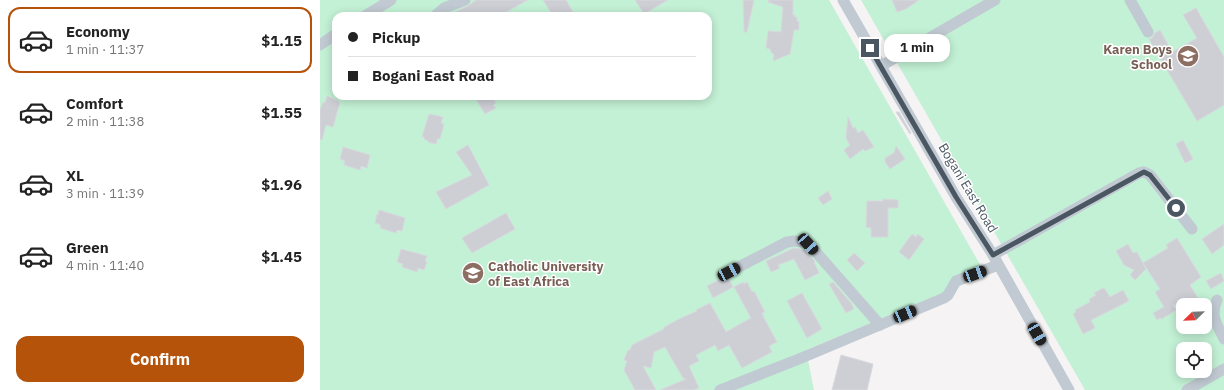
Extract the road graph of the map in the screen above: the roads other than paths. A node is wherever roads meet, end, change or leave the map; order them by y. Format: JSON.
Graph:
{"nodes":[{"id":1,"x":391,"y":0,"type":"edge"},
{"id":2,"x":465,"y":0,"type":"edge"},
{"id":3,"x":843,"y":0,"type":"edge"},
{"id":4,"x":995,"y":0,"type":"edge"},
{"id":5,"x":1130,"y":0,"type":"edge"},
{"id":6,"x":372,"y":12,"type":"edge"},
{"id":7,"x":440,"y":12,"type":"edge"},
{"id":8,"x":1148,"y":32,"type":"dead end"},
{"id":9,"x":332,"y":37,"type":"edge"},
{"id":10,"x":320,"y":45,"type":"edge"},
{"id":11,"x":881,"y":66,"type":"junction"},
{"id":12,"x":1192,"y":229,"type":"dead end"},
{"id":13,"x":995,"y":260,"type":"junction"},
{"id":14,"x":729,"y":272,"type":"dead end"},
{"id":15,"x":1217,"y":300,"type":"dead end"},
{"id":16,"x":880,"y":325,"type":"junction"},
{"id":17,"x":1224,"y":339,"type":"edge"},
{"id":18,"x":1224,"y":369,"type":"edge"},
{"id":19,"x":720,"y":390,"type":"edge"},
{"id":20,"x":1069,"y":390,"type":"edge"},
{"id":21,"x":1187,"y":390,"type":"edge"}],
"edges":[{"from":1,"to":6,"type":"street"},
{"from":2,"to":7,"type":"street"},
{"from":3,"to":11,"type":"street","name":"Bogani East Road"},
{"from":4,"to":11,"type":"street"},
{"from":5,"to":8,"type":"street"},
{"from":9,"to":10,"type":"street"},
{"from":11,"to":13,"type":"street","name":"Bogani East Road"},
{"from":12,"to":13,"type":"street"},
{"from":13,"to":16,"type":"street"},
{"from":13,"to":20,"type":"street","name":"Bogani East Road"},
{"from":14,"to":16,"type":"street"},
{"from":15,"to":17,"type":"street"},
{"from":16,"to":19,"type":"street"},
{"from":18,"to":21,"type":"street"}]}
